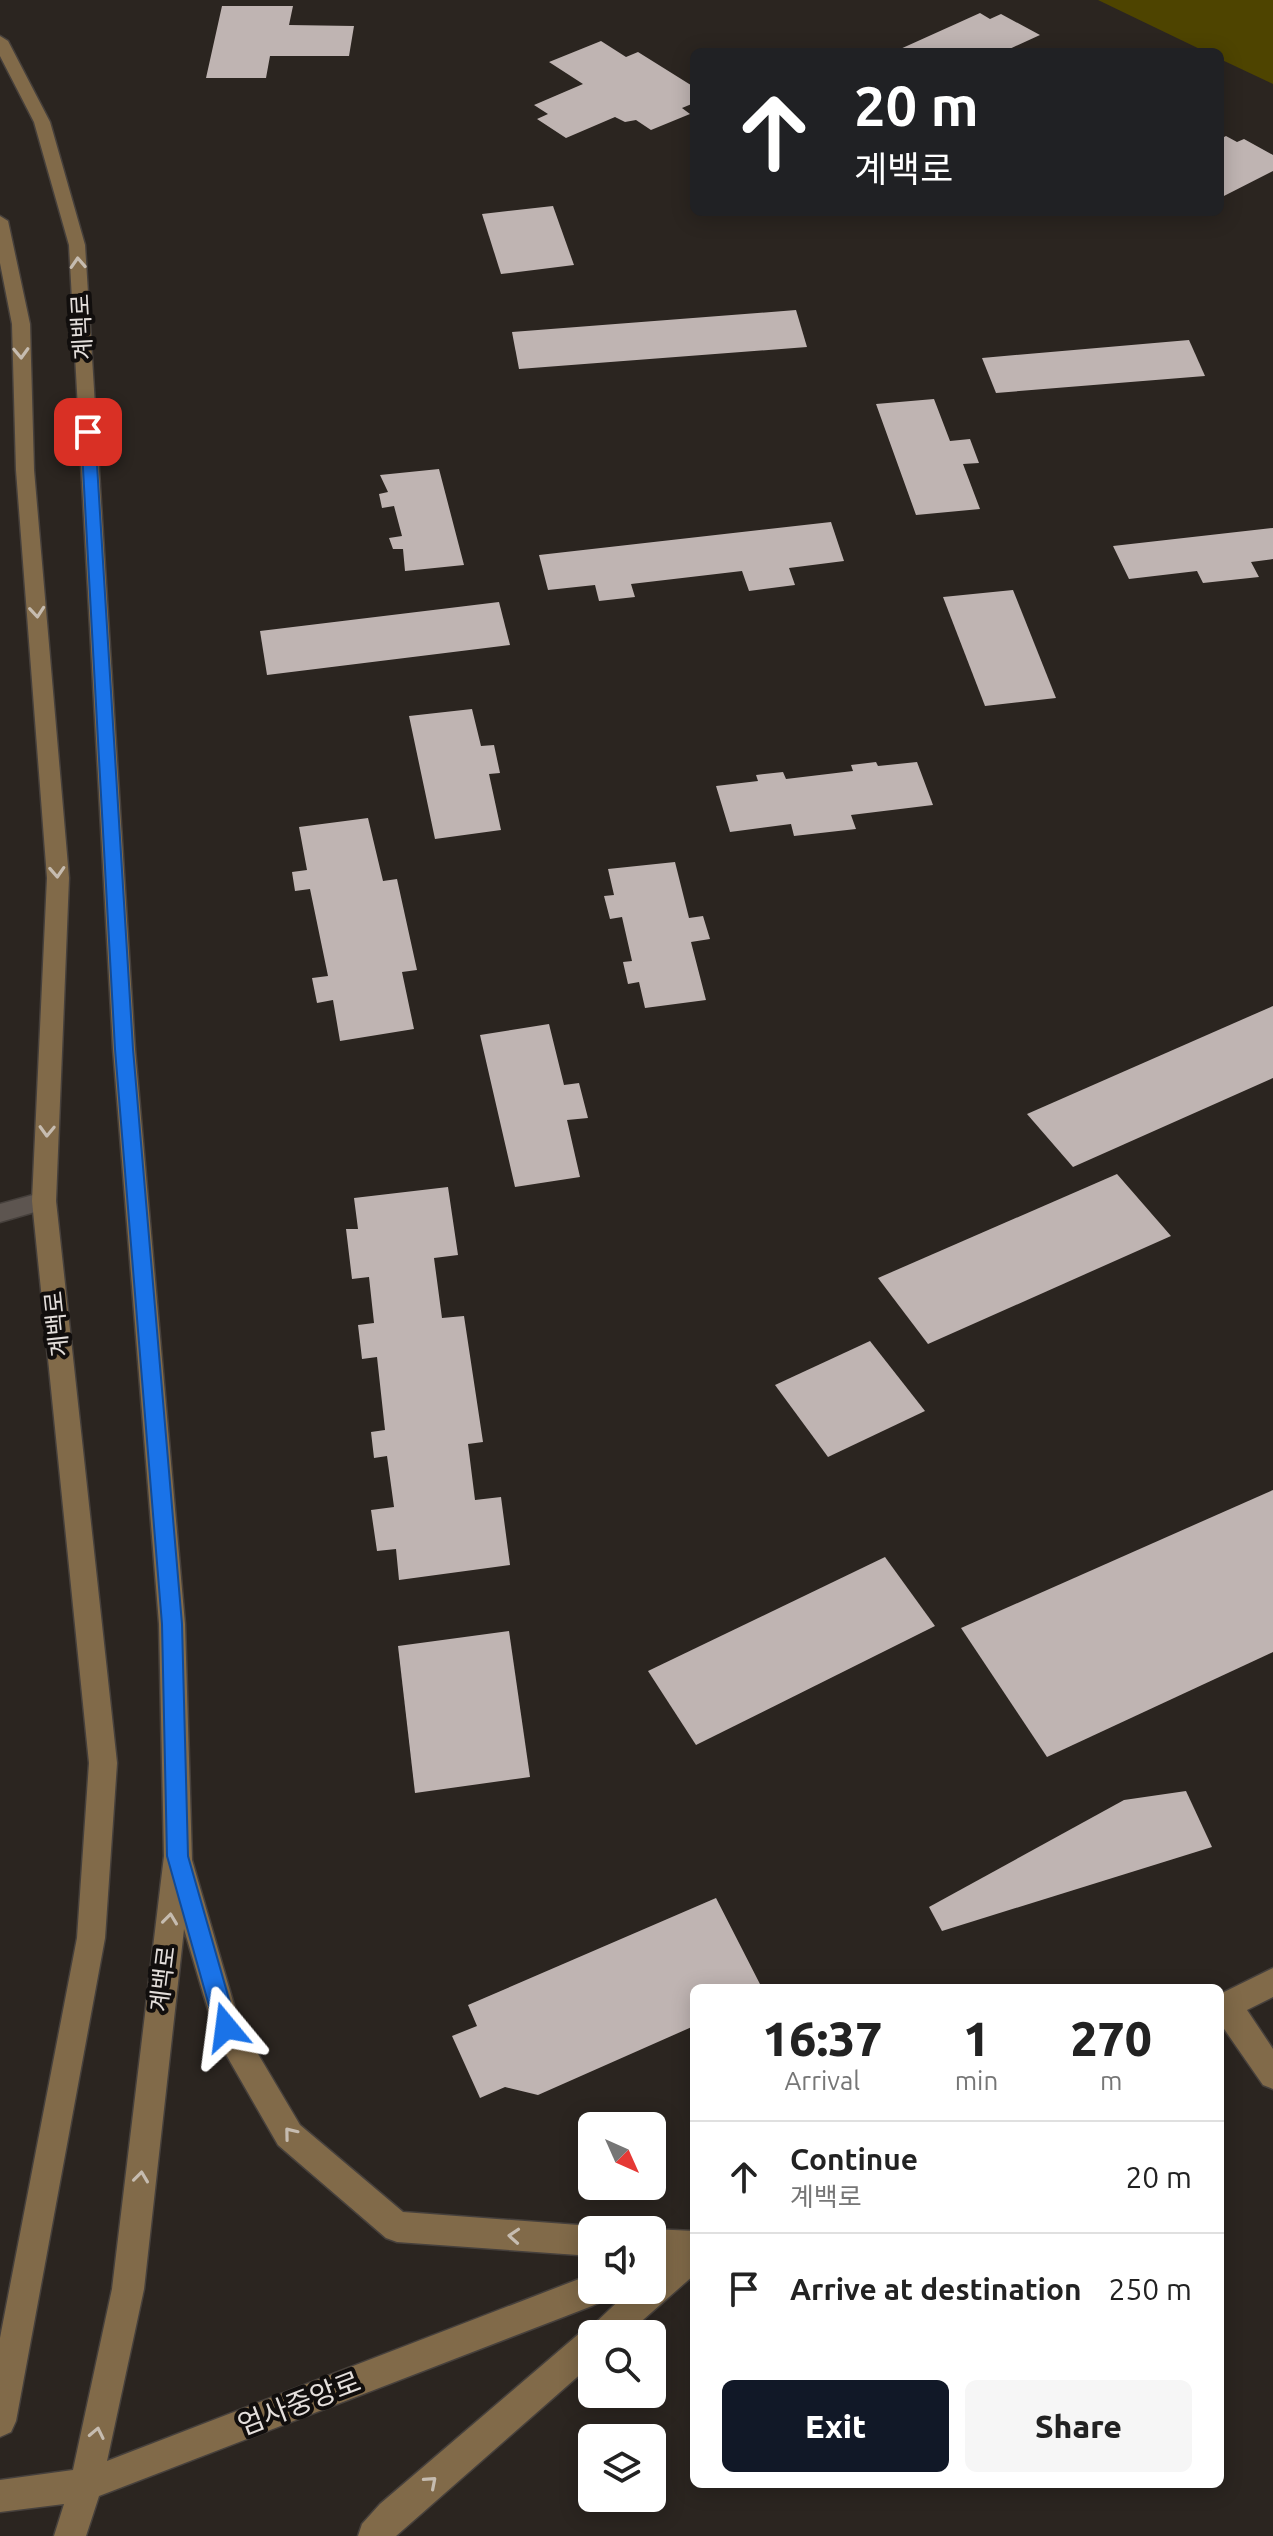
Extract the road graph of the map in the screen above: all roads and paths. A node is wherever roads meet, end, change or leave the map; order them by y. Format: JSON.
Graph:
{"nodes":[{"id":1,"x":0,"y":41,"type":"edge"},
{"id":2,"x":0,"y":221,"type":"edge"},
{"id":3,"x":44,"y":1201,"type":"junction"},
{"id":4,"x":0,"y":1213,"type":"edge"},
{"id":5,"x":178,"y":1856,"type":"junction"},
{"id":6,"x":1273,"y":1982,"type":"edge"},
{"id":7,"x":1224,"y":2007,"type":"edge"},
{"id":8,"x":1273,"y":2075,"type":"edge"},
{"id":9,"x":578,"y":2240,"type":"edge"},
{"id":10,"x":666,"y":2246,"type":"edge"},
{"id":11,"x":690,"y":2250,"type":"edge"},
{"id":12,"x":690,"y":2253,"type":"edge"},
{"id":13,"x":690,"y":2255,"type":"edge"},
{"id":14,"x":666,"y":2262,"type":"edge"},
{"id":15,"x":578,"y":2295,"type":"edge"},
{"id":16,"x":618,"y":2320,"type":"edge"},
{"id":17,"x":578,"y":2355,"type":"edge"},
{"id":18,"x":0,"y":2421,"type":"edge"},
{"id":19,"x":86,"y":2485,"type":"junction"},
{"id":20,"x":0,"y":2496,"type":"edge"},
{"id":21,"x":70,"y":2536,"type":"edge"},
{"id":22,"x":374,"y":2536,"type":"edge"}],
"edges":[{"from":5,"to":1,"type":"street","name":"계백로","one_way":true},
{"from":2,"to":3,"type":"street","name":"계백로","one_way":true},
{"from":3,"to":4,"type":"street"},
{"from":3,"to":18,"type":"street","name":"계백로"},
{"from":9,"to":5,"type":"street","one_way":true},
{"from":19,"to":5,"type":"street","name":"계백로","one_way":true},
{"from":6,"to":7,"type":"street"},
{"from":7,"to":8,"type":"street"},
{"from":10,"to":11,"type":"street"},
{"from":12,"to":14,"type":"street"},
{"from":13,"to":16,"type":"street"},
{"from":15,"to":19,"type":"street","name":"엄사중앙로"},
{"from":22,"to":17,"type":"street","one_way":true},
{"from":19,"to":20,"type":"street","name":"엄사중앙로"},
{"from":19,"to":21,"type":"street","name":"계백로"}]}
